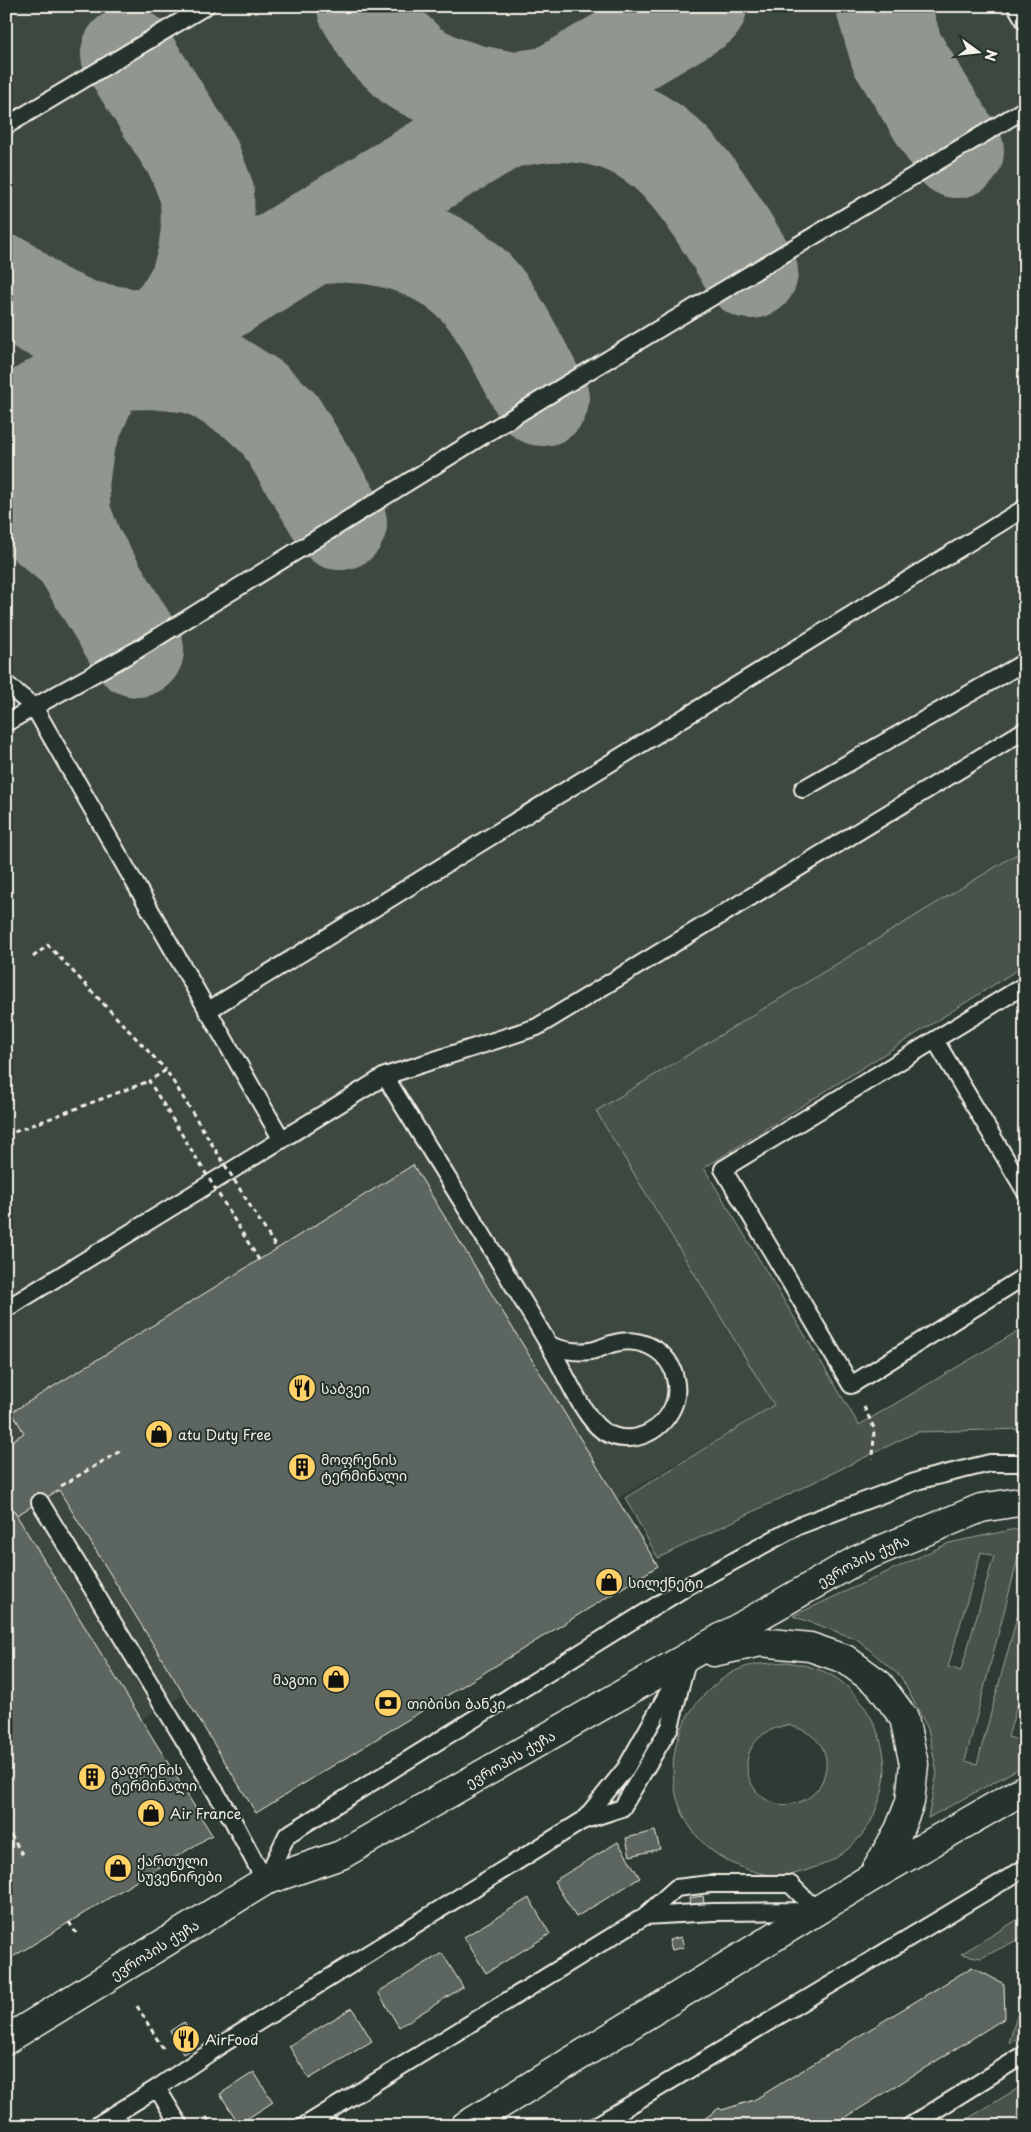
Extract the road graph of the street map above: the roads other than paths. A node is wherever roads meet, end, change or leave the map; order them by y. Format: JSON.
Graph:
{"nodes":[{"id":1,"x":206,"y":6,"type":"edge"},
{"id":2,"x":1016,"y":6,"type":"edge"},
{"id":3,"x":1025,"y":21,"type":"edge"},
{"id":4,"x":1025,"y":109,"type":"edge"},
{"id":5,"x":6,"y":126,"type":"edge"},
{"id":6,"x":1025,"y":508,"type":"edge"},
{"id":7,"x":1025,"y":662,"type":"edge"},
{"id":8,"x":6,"y":684,"type":"edge"},
{"id":9,"x":34,"y":707,"type":"junction"},
{"id":10,"x":6,"y":723,"type":"edge"},
{"id":11,"x":1025,"y":730,"type":"edge"},
{"id":12,"x":803,"y":789,"type":"dead end"},
{"id":13,"x":1025,"y":985,"type":"edge"},
{"id":14,"x":207,"y":1011,"type":"junction"},
{"id":15,"x":935,"y":1040,"type":"junction"},
{"id":16,"x":385,"y":1076,"type":"junction"},
{"id":17,"x":282,"y":1140,"type":"junction"},
{"id":18,"x":1025,"y":1191,"type":"edge"},
{"id":19,"x":1025,"y":1276,"type":"edge"},
{"id":20,"x":6,"y":1309,"type":"edge"},
{"id":21,"x":549,"y":1345,"type":"junction"},
{"id":22,"x":1025,"y":1463,"type":"edge"},
{"id":23,"x":1025,"y":1501,"type":"edge"},
{"id":24,"x":40,"y":1502,"type":"dead end"},
{"id":25,"x":688,"y":1657,"type":"junction"},
{"id":26,"x":1025,"y":1789,"type":"edge"},
{"id":27,"x":582,"y":1822,"type":"junction"},
{"id":28,"x":1025,"y":1868,"type":"edge"},
{"id":29,"x":872,"y":1877,"type":"junction"},
{"id":30,"x":265,"y":1881,"type":"junction"},
{"id":31,"x":817,"y":1911,"type":"junction"},
{"id":32,"x":645,"y":1916,"type":"junction"},
{"id":33,"x":6,"y":2040,"type":"edge"},
{"id":34,"x":1025,"y":2054,"type":"edge"},
{"id":35,"x":157,"y":2088,"type":"junction"},
{"id":36,"x":475,"y":2124,"type":"edge"},
{"id":37,"x":96,"y":2126,"type":"edge"},
{"id":38,"x":180,"y":2126,"type":"edge"},
{"id":39,"x":304,"y":2126,"type":"edge"},
{"id":40,"x":595,"y":2126,"type":"edge"},
{"id":41,"x":910,"y":2126,"type":"edge"}],
"edges":[{"from":1,"to":5,"type":"lane"},
{"from":2,"to":3,"type":"lane"},
{"from":4,"to":9,"type":"lane"},
{"from":6,"to":14,"type":"lane"},
{"from":7,"to":12,"type":"lane"},
{"from":8,"to":9,"type":"lane"},
{"from":9,"to":10,"type":"lane"},
{"from":9,"to":14,"type":"lane"},
{"from":11,"to":16,"type":"lane"},
{"from":13,"to":15,"type":"lane"},
{"from":14,"to":17,"type":"lane"},
{"from":15,"to":18,"type":"lane"},
{"from":15,"to":19,"type":"lane"},
{"from":16,"to":17,"type":"lane"},
{"from":16,"to":21,"type":"lane"},
{"from":17,"to":20,"type":"lane"},
{"from":21,"to":21,"type":"lane"},
{"from":22,"to":30,"type":"lane"},
{"from":23,"to":25,"type":"main road","name":"ევროპის ქუჩა"},
{"from":24,"to":30,"type":"lane"},
{"from":25,"to":27,"type":"lane"},
{"from":25,"to":27,"type":"lane"},
{"from":25,"to":29,"type":"main road"},
{"from":25,"to":30,"type":"main road","name":"ევროპის ქუჩა"},
{"from":26,"to":29,"type":"main road"},
{"from":27,"to":35,"type":"lane"},
{"from":28,"to":40,"type":"lane"},
{"from":29,"to":31,"type":"main road"},
{"from":30,"to":33,"type":"main road","name":"ევროპის ქუჩა"},
{"from":31,"to":32,"type":"lane"},
{"from":31,"to":32,"type":"lane"},
{"from":31,"to":36,"type":"main road"},
{"from":32,"to":39,"type":"lane"},
{"from":34,"to":41,"type":"lane"},
{"from":35,"to":37,"type":"lane"},
{"from":35,"to":38,"type":"lane"}]}
